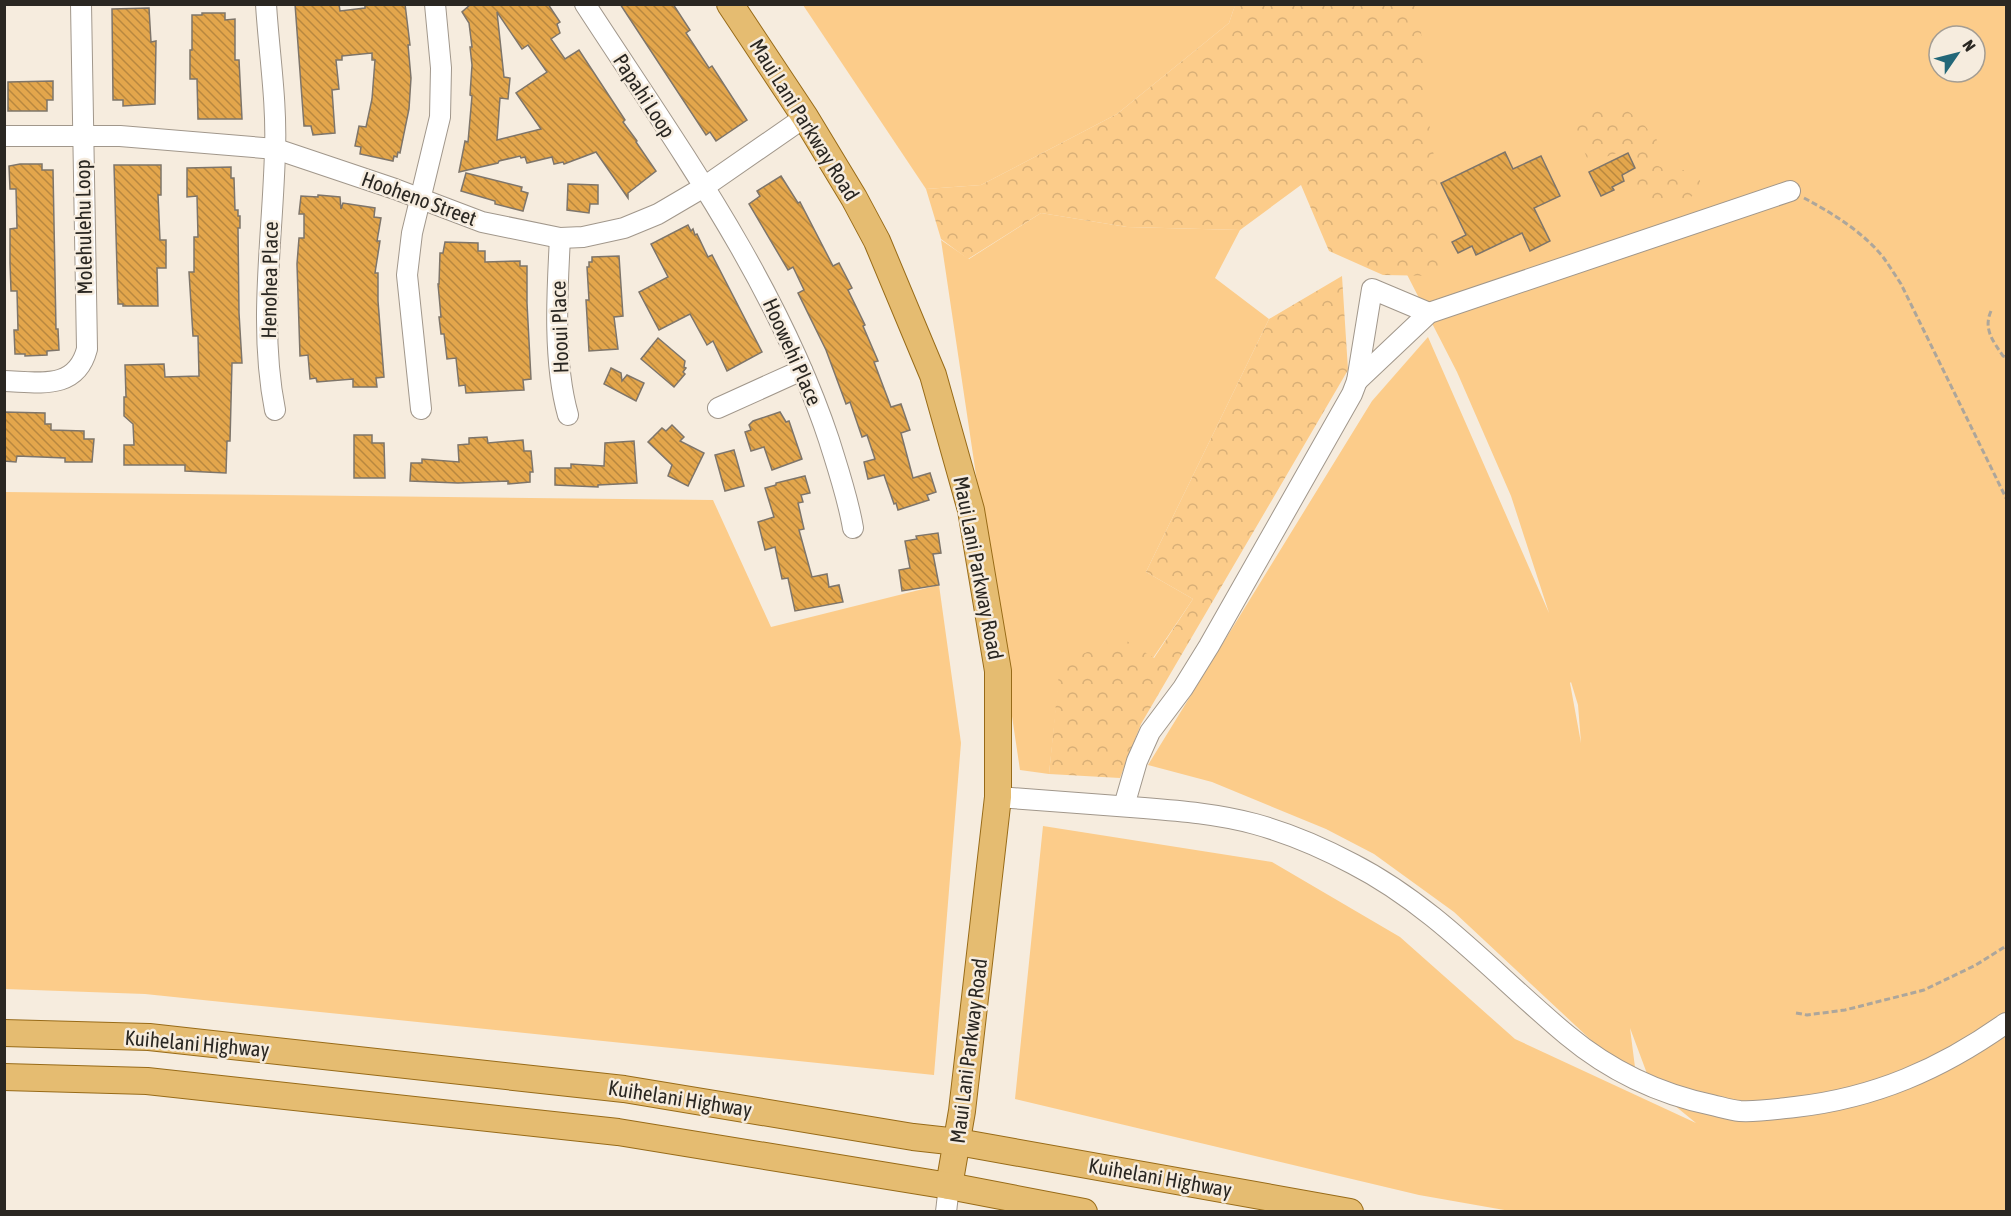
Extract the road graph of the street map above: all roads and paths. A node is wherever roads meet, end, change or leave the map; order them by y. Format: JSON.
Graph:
{"nodes":[{"id":1,"x":81,"y":4,"type":"edge"},
{"id":2,"x":266,"y":4,"type":"edge"},
{"id":3,"x":435,"y":4,"type":"edge"},
{"id":4,"x":585,"y":4,"type":"edge"},
{"id":5,"x":730,"y":4,"type":"edge"},
{"id":6,"x":805,"y":117,"type":"junction"},
{"id":7,"x":4,"y":136,"type":"edge"},
{"id":8,"x":83,"y":136,"type":"junction"},
{"id":9,"x":276,"y":149,"type":"junction"},
{"id":10,"x":704,"y":187,"type":"junction"},
{"id":11,"x":1790,"y":191,"type":"joint"},
{"id":12,"x":419,"y":199,"type":"junction"},
{"id":13,"x":560,"y":238,"type":"junction"},
{"id":14,"x":1991,"y":311,"type":"dead end"},
{"id":15,"x":1429,"y":314,"type":"junction"},
{"id":16,"x":2007,"y":357,"type":"edge"},
{"id":17,"x":802,"y":370,"type":"junction"},
{"id":18,"x":4,"y":381,"type":"edge"},
{"id":19,"x":1357,"y":381,"type":"junction"},
{"id":20,"x":718,"y":408,"type":"dead end"},
{"id":21,"x":421,"y":409,"type":"dead end"},
{"id":22,"x":275,"y":410,"type":"dead end"},
{"id":23,"x":568,"y":415,"type":"dead end"},
{"id":24,"x":2007,"y":498,"type":"edge"},
{"id":25,"x":854,"y":528,"type":"dead end"},
{"id":26,"x":998,"y":797,"type":"junction"},
{"id":27,"x":1124,"y":806,"type":"junction"},
{"id":28,"x":2007,"y":946,"type":"edge"},
{"id":29,"x":1796,"y":1013,"type":"dead end"},
{"id":30,"x":2007,"y":1023,"type":"edge"},
{"id":31,"x":4,"y":1033,"type":"edge"},
{"id":32,"x":4,"y":1077,"type":"edge"},
{"id":33,"x":958,"y":1142,"type":"junction"},
{"id":34,"x":949,"y":1186,"type":"junction"},
{"id":35,"x":946,"y":1212,"type":"edge"},
{"id":36,"x":1084,"y":1212,"type":"edge"},
{"id":37,"x":1350,"y":1212,"type":"edge"}],
"edges":[{"from":1,"to":8,"type":"street","name":"Molehulehu Loop"},
{"from":2,"to":9,"type":"street"},
{"from":3,"to":12,"type":"street"},
{"from":4,"to":10,"type":"street","name":"Papahi Loop"},
{"from":5,"to":6,"type":"main road","name":"Maui Lani Parkway Road"},
{"from":6,"to":10,"type":"street","name":"Hooheno Street"},
{"from":6,"to":26,"type":"main road","name":"Maui Lani Parkway Road"},
{"from":7,"to":8,"type":"street","name":"Hooheno Street"},
{"from":8,"to":9,"type":"street","name":"Hooheno Street"},
{"from":8,"to":18,"type":"street","name":"Molehulehu Loop"},
{"from":9,"to":12,"type":"street","name":"Hooheno Street"},
{"from":9,"to":22,"type":"street","name":"Henohea Place"},
{"from":10,"to":13,"type":"street","name":"Hooheno Street"},
{"from":10,"to":17,"type":"street","name":"Hoowehi Place"},
{"from":11,"to":15,"type":"street"},
{"from":11,"to":24,"type":"path"},
{"from":12,"to":13,"type":"street","name":"Hooheno Street"},
{"from":12,"to":21,"type":"street"},
{"from":13,"to":23,"type":"street","name":"Hooui Place"},
{"from":14,"to":16,"type":"path"},
{"from":15,"to":19,"type":"street"},
{"from":15,"to":19,"type":"street"},
{"from":17,"to":20,"type":"street"},
{"from":17,"to":25,"type":"street","name":"Hoowehi Place"},
{"from":19,"to":27,"type":"street"},
{"from":26,"to":27,"type":"street"},
{"from":26,"to":33,"type":"main road","name":"Maui Lani Parkway Road"},
{"from":27,"to":30,"type":"street"},
{"from":28,"to":29,"type":"path"},
{"from":31,"to":33,"type":"main road","name":"Kuihelani Highway"},
{"from":32,"to":34,"type":"main road","name":"Kuihelani Highway"},
{"from":33,"to":34,"type":"main road","name":"Maui Lani Parkway Road"},
{"from":33,"to":37,"type":"main road","name":"Kuihelani Highway"},
{"from":34,"to":35,"type":"street"},
{"from":34,"to":36,"type":"main road","name":"Kuihelani Highway"}]}
